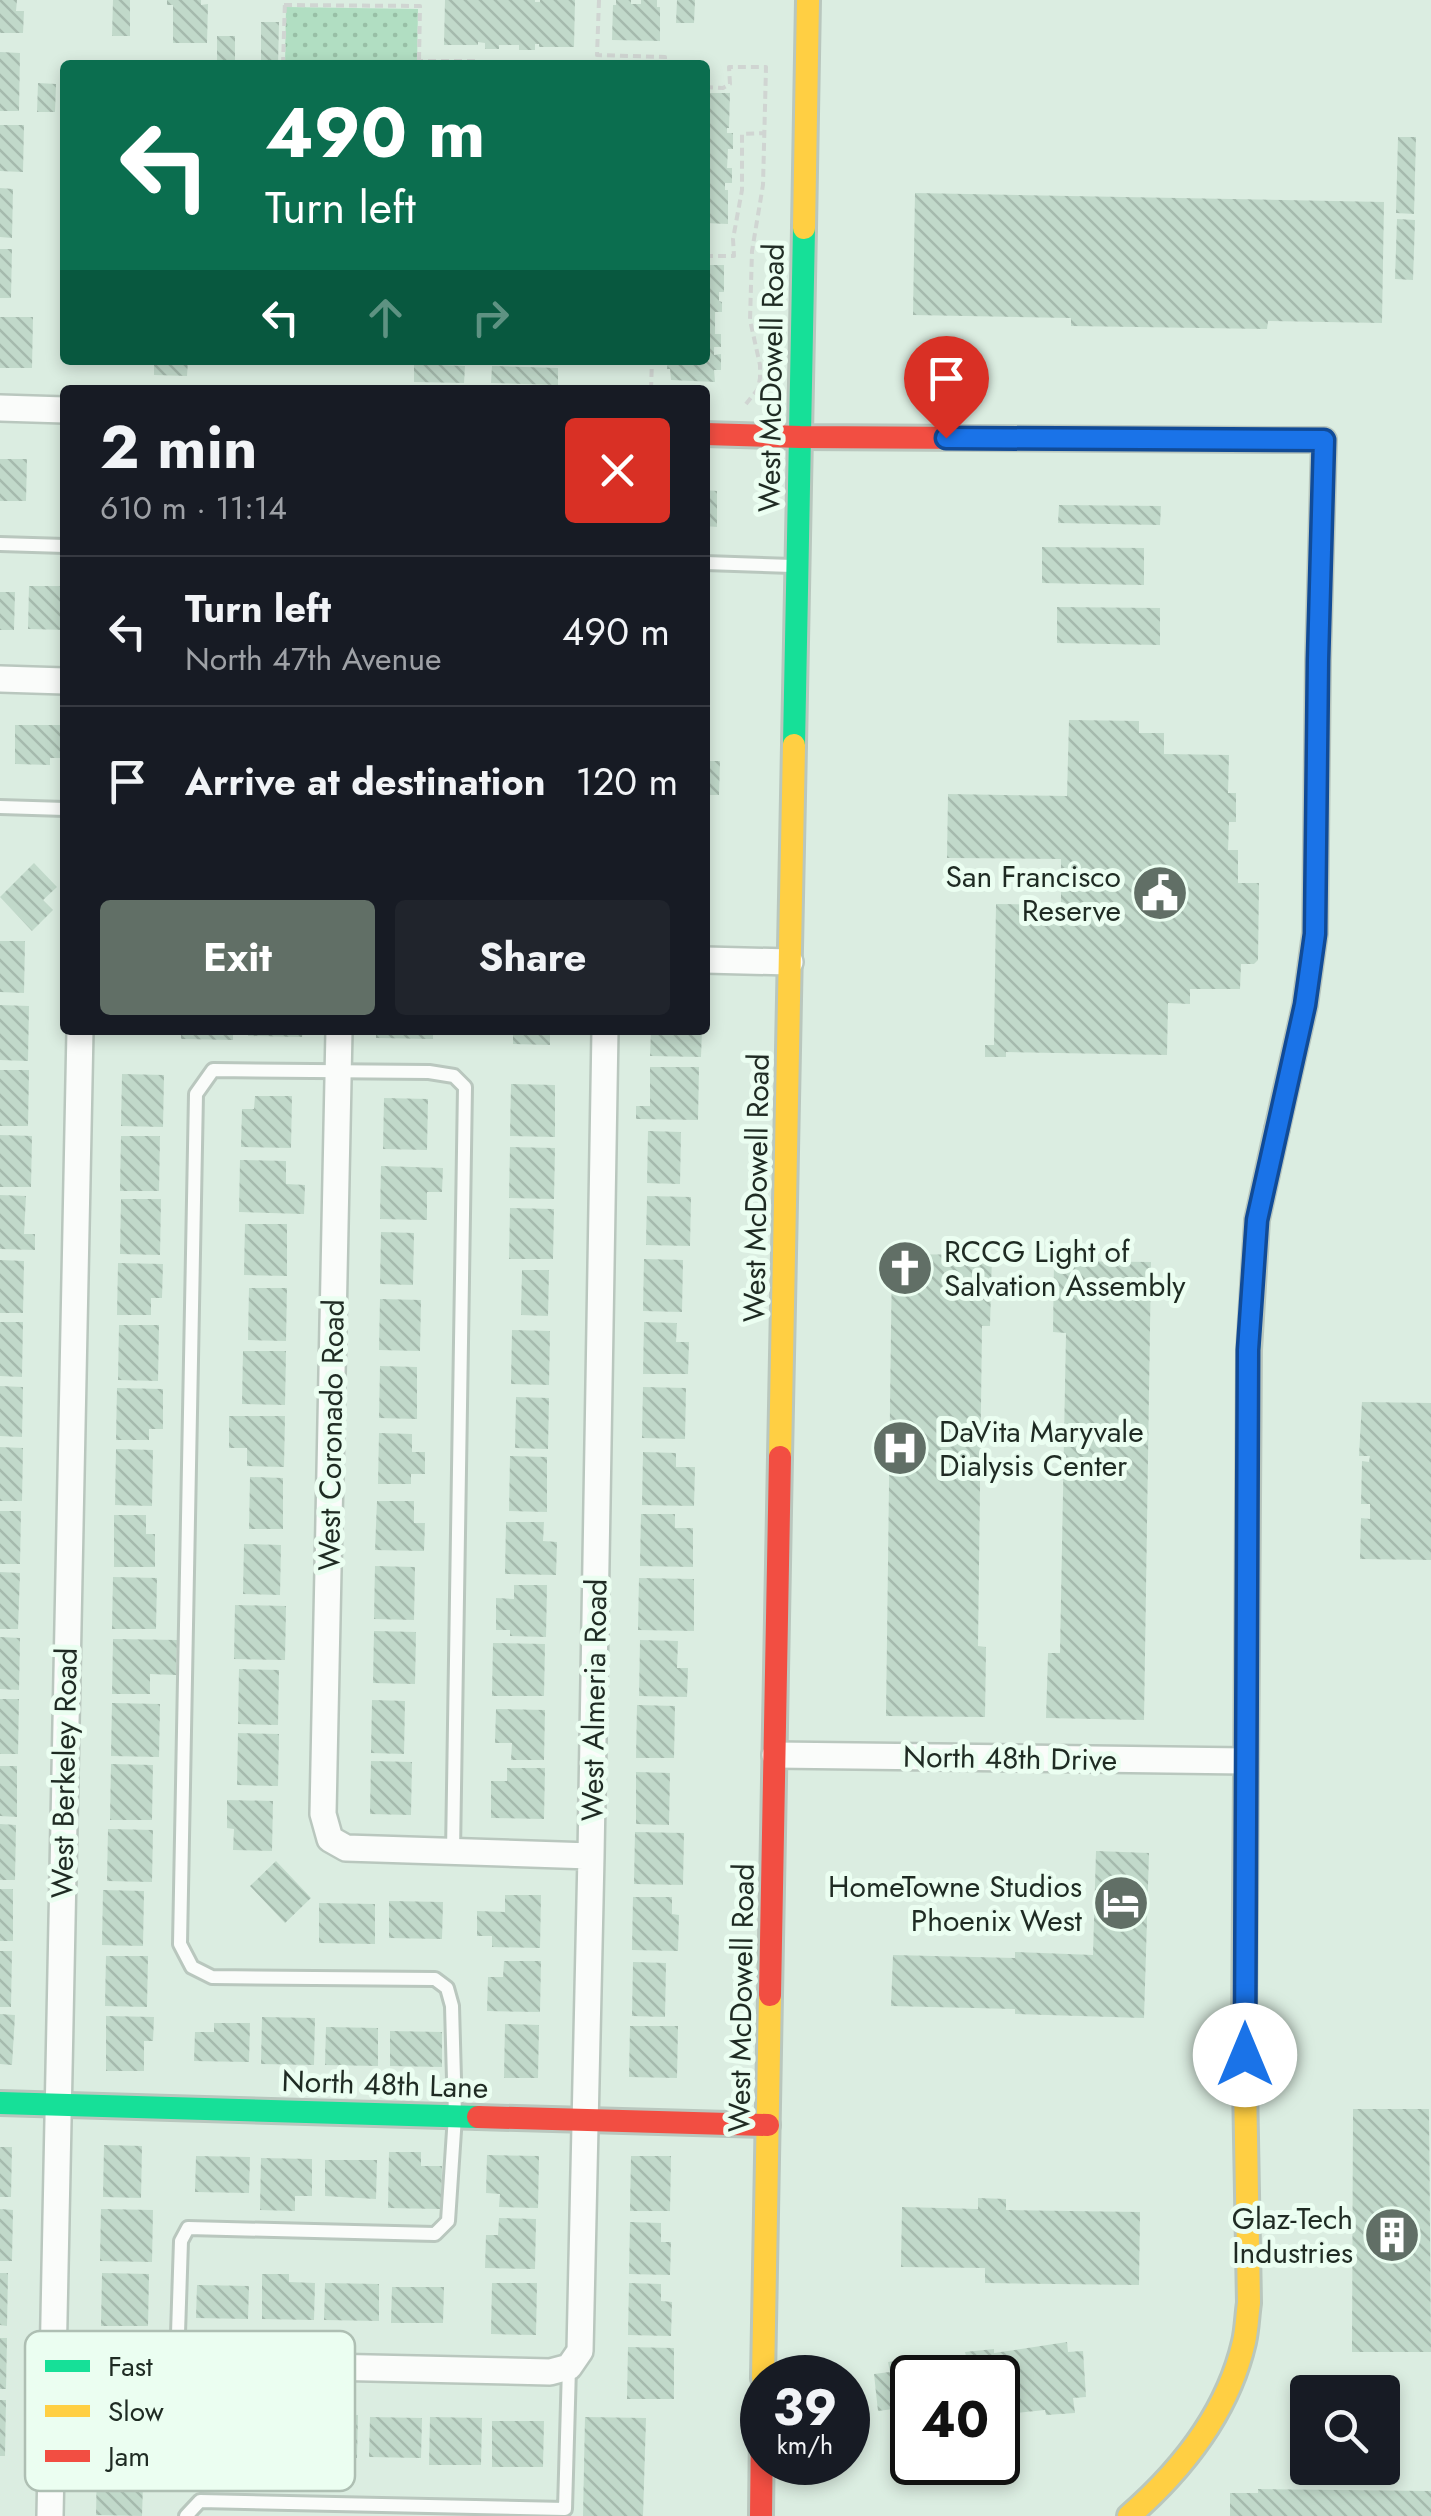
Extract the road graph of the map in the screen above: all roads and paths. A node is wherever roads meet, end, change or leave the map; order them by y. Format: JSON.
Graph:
{"nodes":[{"id":1,"x":598,"y":0,"type":"edge"},
{"id":2,"x":808,"y":0,"type":"edge"},
{"id":3,"x":284,"y":2,"type":"edge"},
{"id":4,"x":420,"y":3,"type":"edge"},
{"id":5,"x":597,"y":56,"type":"junction"},
{"id":6,"x":283,"y":60,"type":"edge"},
{"id":7,"x":419,"y":60,"type":"edge"},
{"id":8,"x":597,"y":60,"type":"edge"},
{"id":9,"x":665,"y":60,"type":"edge"},
{"id":10,"x":710,"y":87,"type":"edge"},
{"id":11,"x":764,"y":133,"type":"junction"},
{"id":12,"x":710,"y":256,"type":"edge"},
{"id":13,"x":0,"y":408,"type":"edge"},
{"id":14,"x":60,"y":410,"type":"edge"},
{"id":15,"x":741,"y":410,"type":"dead end"},
{"id":16,"x":710,"y":434,"type":"edge"},
{"id":17,"x":800,"y":437,"type":"junction"},
{"id":18,"x":0,"y":544,"type":"edge"},
{"id":19,"x":60,"y":546,"type":"edge"},
{"id":20,"x":710,"y":564,"type":"edge"},
{"id":21,"x":798,"y":566,"type":"junction"},
{"id":22,"x":0,"y":679,"type":"edge"},
{"id":23,"x":60,"y":681,"type":"edge"},
{"id":24,"x":0,"y":808,"type":"edge"},
{"id":25,"x":60,"y":810,"type":"edge"},
{"id":26,"x":710,"y":960,"type":"edge"},
{"id":27,"x":790,"y":962,"type":"junction"},
{"id":28,"x":80,"y":1035,"type":"edge"},
{"id":29,"x":339,"y":1035,"type":"edge"},
{"id":30,"x":605,"y":1035,"type":"edge"},
{"id":31,"x":338,"y":1072,"type":"junction"},
{"id":32,"x":775,"y":1755,"type":"junction"},
{"id":33,"x":1245,"y":1762,"type":"junction"},
{"id":34,"x":453,"y":1852,"type":"junction"},
{"id":35,"x":592,"y":1856,"type":"junction"},
{"id":36,"x":0,"y":2103,"type":"edge"},
{"id":37,"x":57,"y":2104,"type":"junction"},
{"id":38,"x":454,"y":2116,"type":"junction"},
{"id":39,"x":586,"y":2119,"type":"junction"},
{"id":40,"x":768,"y":2124,"type":"junction"},
{"id":41,"x":54,"y":2331,"type":"edge"},
{"id":42,"x":179,"y":2331,"type":"edge"},
{"id":43,"x":764,"y":2355,"type":"edge"},
{"id":44,"x":355,"y":2368,"type":"edge"},
{"id":45,"x":570,"y":2368,"type":"junction"},
{"id":46,"x":762,"y":2485,"type":"edge"},
{"id":47,"x":770,"y":2485,"type":"edge"},
{"id":48,"x":51,"y":2491,"type":"edge"},
{"id":49,"x":50,"y":2516,"type":"edge"},
{"id":50,"x":186,"y":2516,"type":"edge"},
{"id":51,"x":761,"y":2516,"type":"edge"},
{"id":52,"x":782,"y":2516,"type":"edge"},
{"id":53,"x":1130,"y":2516,"type":"edge"}],
"edges":[{"from":1,"to":5,"type":"path"},
{"from":2,"to":17,"type":"street","name":"West McDowell Road"},
{"from":3,"to":4,"type":"path"},
{"from":3,"to":6,"type":"path"},
{"from":4,"to":7,"type":"path"},
{"from":5,"to":8,"type":"path"},
{"from":5,"to":9,"type":"path"},
{"from":10,"to":11,"type":"path"},
{"from":11,"to":12,"type":"path"},
{"from":11,"to":15,"type":"path"},
{"from":13,"to":14,"type":"street"},
{"from":16,"to":17,"type":"street"},
{"from":17,"to":21,"type":"street","name":"West McDowell Road"},
{"from":17,"to":33,"type":"street"},
{"from":18,"to":19,"type":"lane"},
{"from":20,"to":21,"type":"lane"},
{"from":21,"to":27,"type":"street","name":"West McDowell Road"},
{"from":22,"to":23,"type":"street"},
{"from":24,"to":25,"type":"lane"},
{"from":26,"to":27,"type":"street"},
{"from":27,"to":32,"type":"street","name":"West McDowell Road"},
{"from":28,"to":37,"type":"street","name":"West Berkeley Road"},
{"from":29,"to":31,"type":"street","name":"West Coronado Road"},
{"from":30,"to":35,"type":"street","name":"West Almeria Road"},
{"from":31,"to":34,"type":"street","name":"West Coronado Road"},
{"from":31,"to":34,"type":"lane"},
{"from":31,"to":38,"type":"lane"},
{"from":32,"to":33,"type":"street","name":"North 48th Drive"},
{"from":32,"to":40,"type":"street","name":"West McDowell Road"},
{"from":33,"to":53,"type":"street"},
{"from":34,"to":35,"type":"street"},
{"from":35,"to":39,"type":"street","name":"West Almeria Road"},
{"from":36,"to":37,"type":"street","name":"North 48th Lane"},
{"from":37,"to":38,"type":"street","name":"North 48th Lane"},
{"from":37,"to":41,"type":"street","name":"West Berkeley Road"},
{"from":38,"to":39,"type":"street","name":"North 48th Lane"},
{"from":38,"to":42,"type":"lane"},
{"from":39,"to":40,"type":"street","name":"North 48th Lane"},
{"from":39,"to":45,"type":"street","name":"West Almeria Road"},
{"from":40,"to":43,"type":"street","name":"West McDowell Road"},
{"from":44,"to":45,"type":"street"},
{"from":45,"to":50,"type":"lane"},
{"from":46,"to":51,"type":"street"},
{"from":47,"to":52,"type":"street"},
{"from":48,"to":49,"type":"street","name":"West Berkeley Road"}]}
